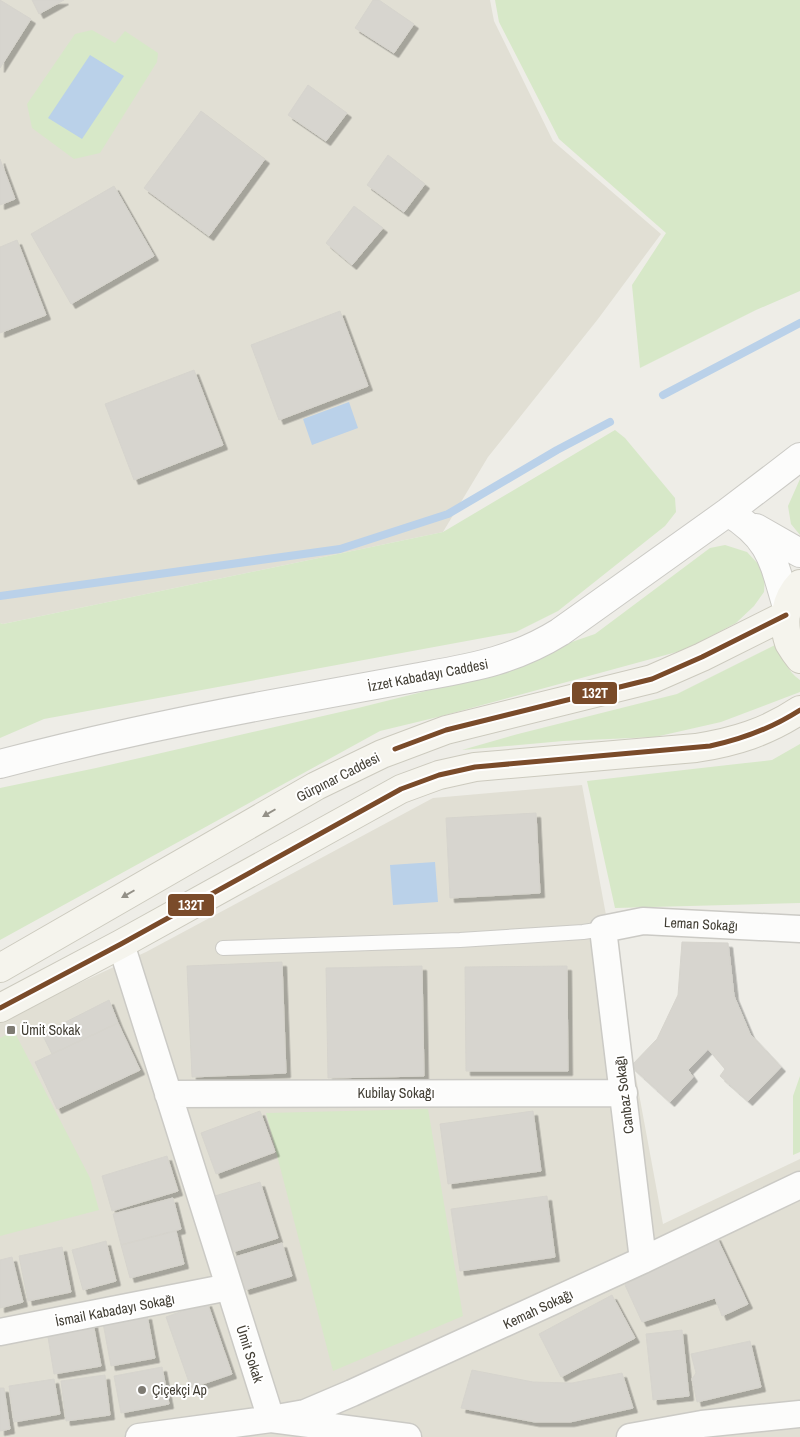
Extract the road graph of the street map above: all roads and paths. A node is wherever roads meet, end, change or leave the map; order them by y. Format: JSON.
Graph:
{"nodes":[{"id":1,"x":800,"y":457,"type":"edge"},
{"id":2,"x":728,"y":512,"type":"junction"},
{"id":3,"x":800,"y":553,"type":"edge"},
{"id":4,"x":791,"y":602,"type":"edge"},
{"id":5,"x":800,"y":659,"type":"edge"},
{"id":6,"x":800,"y":710,"type":"edge"},
{"id":7,"x":0,"y":764,"type":"edge"},
{"id":8,"x":603,"y":929,"type":"junction"},
{"id":9,"x":800,"y":929,"type":"edge"},
{"id":10,"x":121,"y":944,"type":"junction"},
{"id":11,"x":223,"y":948,"type":"dead end"},
{"id":12,"x":0,"y":968,"type":"edge"},
{"id":13,"x":0,"y":1008,"type":"edge"},
{"id":14,"x":624,"y":1093,"type":"junction"},
{"id":15,"x":168,"y":1094,"type":"junction"},
{"id":16,"x":800,"y":1185,"type":"edge"},
{"id":17,"x":644,"y":1260,"type":"junction"},
{"id":18,"x":229,"y":1287,"type":"junction"},
{"id":19,"x":0,"y":1332,"type":"edge"},
{"id":20,"x":800,"y":1414,"type":"edge"},
{"id":21,"x":271,"y":1419,"type":"junction"},
{"id":22,"x":138,"y":1437,"type":"edge"},
{"id":23,"x":408,"y":1437,"type":"edge"},
{"id":24,"x":630,"y":1437,"type":"edge"}],
"edges":[{"from":1,"to":2,"type":"street","name":"İzzet Kabadayı Caddesi"},
{"from":2,"to":3,"type":"street"},
{"from":2,"to":4,"type":"street"},
{"from":2,"to":7,"type":"street","name":"İzzet Kabadayı Caddesi"},
{"from":4,"to":5,"type":"main road"},
{"from":4,"to":12,"type":"main road","name":"Gürpınar Caddesi","one_way":true},
{"from":6,"to":10,"type":"main road"},
{"from":8,"to":9,"type":"street","name":"Leman Sokağı"},
{"from":8,"to":11,"type":"lane"},
{"from":8,"to":14,"type":"street","name":"Canbaz Sokağı"},
{"from":10,"to":13,"type":"main road"},
{"from":10,"to":15,"type":"street","name":"Ümit Sokak"},
{"from":14,"to":15,"type":"street","name":"Kubilay Sokağı"},
{"from":14,"to":17,"type":"street","name":"Canbaz Sokağı"},
{"from":15,"to":18,"type":"street","name":"Ümit Sokak"},
{"from":16,"to":17,"type":"street","name":"Kemah Sokağı"},
{"from":17,"to":21,"type":"street","name":"Kemah Sokağı"},
{"from":18,"to":19,"type":"street","name":"İsmail Kabadayı Sokağı"},
{"from":18,"to":21,"type":"street","name":"Ümit Sokak"},
{"from":20,"to":24,"type":"street"},
{"from":21,"to":22,"type":"street"},
{"from":21,"to":23,"type":"street"}]}
